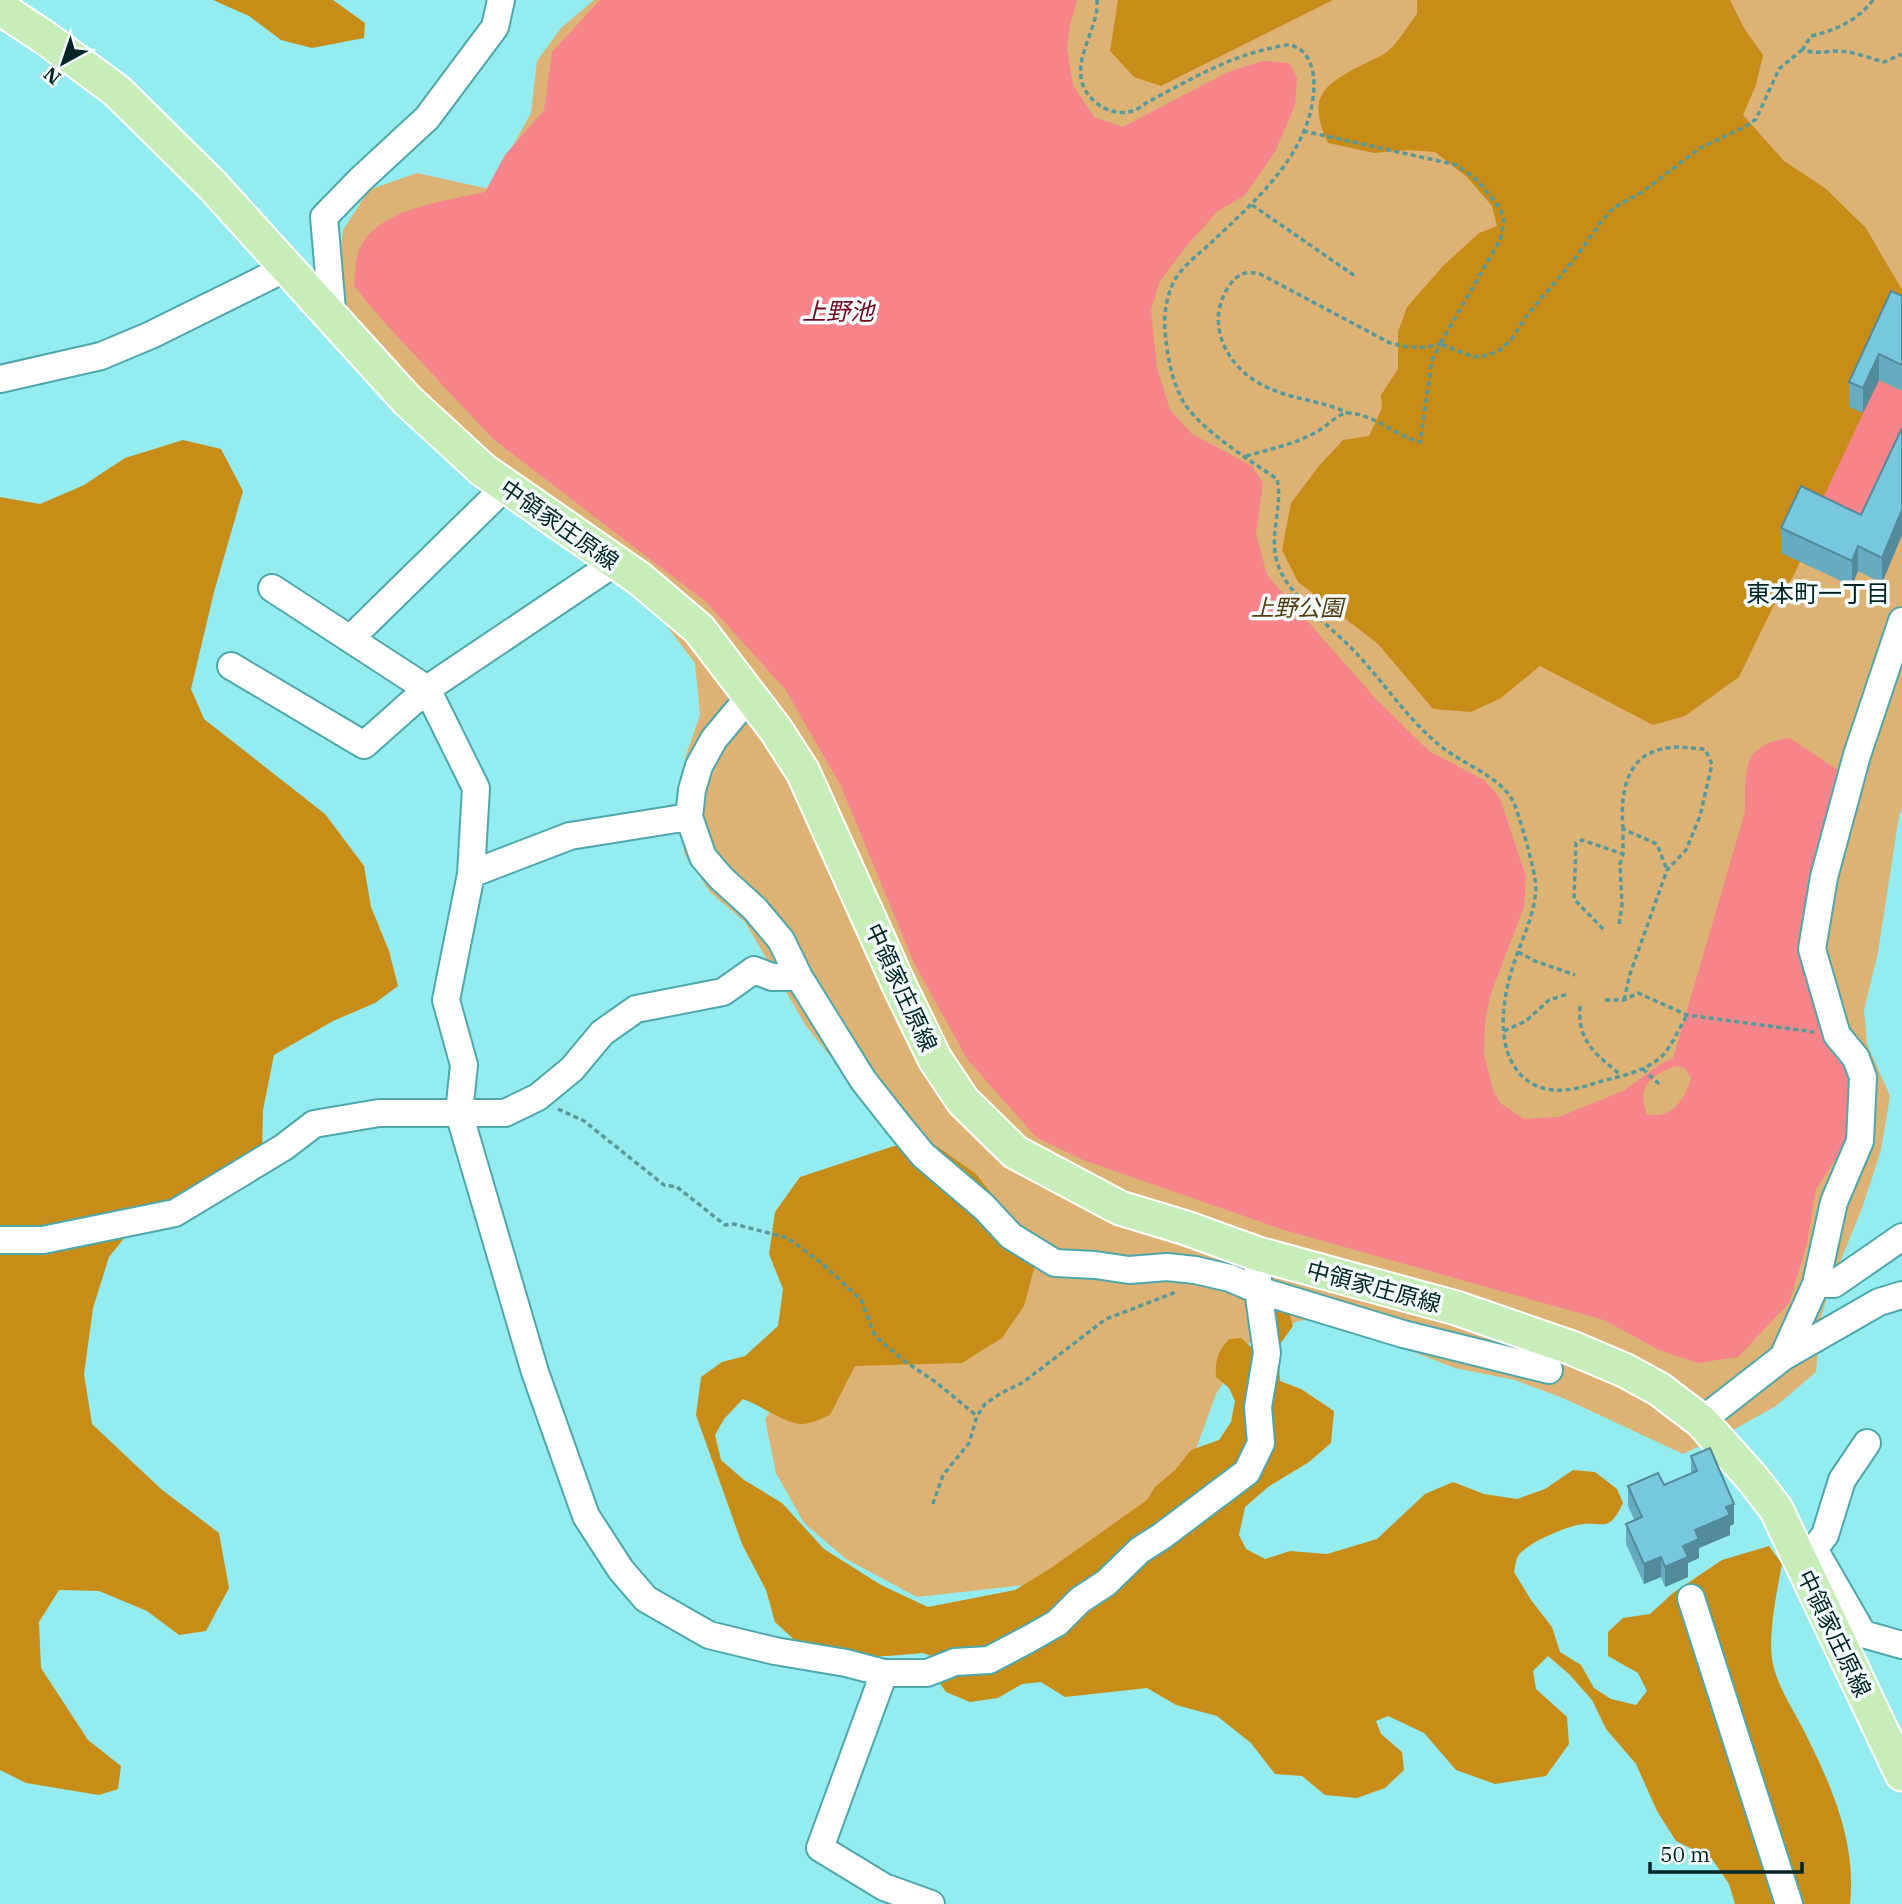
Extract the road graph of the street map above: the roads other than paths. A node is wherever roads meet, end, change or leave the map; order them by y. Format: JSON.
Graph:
{"nodes":[{"id":1,"x":501,"y":0,"type":"edge"},
{"id":2,"x":0,"y":8,"type":"edge"},
{"id":3,"x":286,"y":268,"type":"junction"},
{"id":4,"x":334,"y":321,"type":"junction"},
{"id":5,"x":0,"y":379,"type":"edge"},
{"id":6,"x":506,"y":486,"type":"junction"},
{"id":7,"x":616,"y":562,"type":"junction"},
{"id":8,"x":272,"y":588,"type":"dead end"},
{"id":9,"x":1902,"y":621,"type":"edge"},
{"id":10,"x":350,"y":639,"type":"junction"},
{"id":11,"x":230,"y":666,"type":"dead end"},
{"id":12,"x":427,"y":689,"type":"junction"},
{"id":13,"x":750,"y":696,"type":"junction"},
{"id":14,"x":689,"y":817,"type":"junction"},
{"id":15,"x":471,"y":874,"type":"junction"},
{"id":16,"x":799,"y":977,"type":"junction"},
{"id":17,"x":459,"y":1113,"type":"junction"},
{"id":18,"x":1902,"y":1237,"type":"edge"},
{"id":19,"x":0,"y":1240,"type":"edge"},
{"id":20,"x":1258,"y":1254,"type":"junction"},
{"id":21,"x":1816,"y":1284,"type":"junction"},
{"id":22,"x":1258,"y":1290,"type":"junction"},
{"id":23,"x":1902,"y":1295,"type":"edge"},
{"id":24,"x":1783,"y":1357,"type":"junction"},
{"id":25,"x":1549,"y":1370,"type":"dead end"},
{"id":26,"x":1701,"y":1420,"type":"junction"},
{"id":27,"x":1867,"y":1443,"type":"dead end"},
{"id":28,"x":1806,"y":1552,"type":"junction"},
{"id":29,"x":1691,"y":1598,"type":"dead end"},
{"id":30,"x":1902,"y":1645,"type":"edge"},
{"id":31,"x":884,"y":1673,"type":"junction"},
{"id":32,"x":1891,"y":1733,"type":"edge"},
{"id":33,"x":1902,"y":1774,"type":"edge"},
{"id":34,"x":930,"y":1904,"type":"edge"},
{"id":35,"x":1789,"y":1904,"type":"edge"}],
"edges":[{"from":1,"to":4,"type":"street"},
{"from":2,"to":3,"type":"main road","name":"中領家庄原線"},
{"from":3,"to":4,"type":"main road","name":"中領家庄原線"},
{"from":3,"to":5,"type":"street"},
{"from":4,"to":6,"type":"main road","name":"中領家庄原線"},
{"from":6,"to":7,"type":"main road","name":"中領家庄原線"},
{"from":6,"to":10,"type":"street"},
{"from":7,"to":12,"type":"street"},
{"from":7,"to":13,"type":"main road","name":"中領家庄原線"},
{"from":8,"to":10,"type":"street"},
{"from":9,"to":21,"type":"street"},
{"from":10,"to":12,"type":"street"},
{"from":11,"to":12,"type":"street"},
{"from":12,"to":15,"type":"street"},
{"from":13,"to":14,"type":"street"},
{"from":13,"to":20,"type":"main road","name":"中領家庄原線"},
{"from":14,"to":15,"type":"street"},
{"from":14,"to":16,"type":"street"},
{"from":15,"to":17,"type":"street"},
{"from":16,"to":17,"type":"street"},
{"from":16,"to":22,"type":"street"},
{"from":17,"to":19,"type":"street"},
{"from":17,"to":31,"type":"street"},
{"from":18,"to":21,"type":"street"},
{"from":20,"to":22,"type":"street"},
{"from":20,"to":26,"type":"main road","name":"中領家庄原線"},
{"from":21,"to":24,"type":"street"},
{"from":22,"to":25,"type":"street"},
{"from":22,"to":31,"type":"street"},
{"from":23,"to":24,"type":"street"},
{"from":24,"to":26,"type":"street"},
{"from":26,"to":28,"type":"main road","name":"中領家庄原線"},
{"from":27,"to":28,"type":"street"},
{"from":28,"to":30,"type":"street"},
{"from":28,"to":32,"type":"main road","name":"中領家庄原線"},
{"from":29,"to":35,"type":"street"},
{"from":31,"to":34,"type":"street"},
{"from":32,"to":33,"type":"main road","name":"中領家庄原線"}]}
